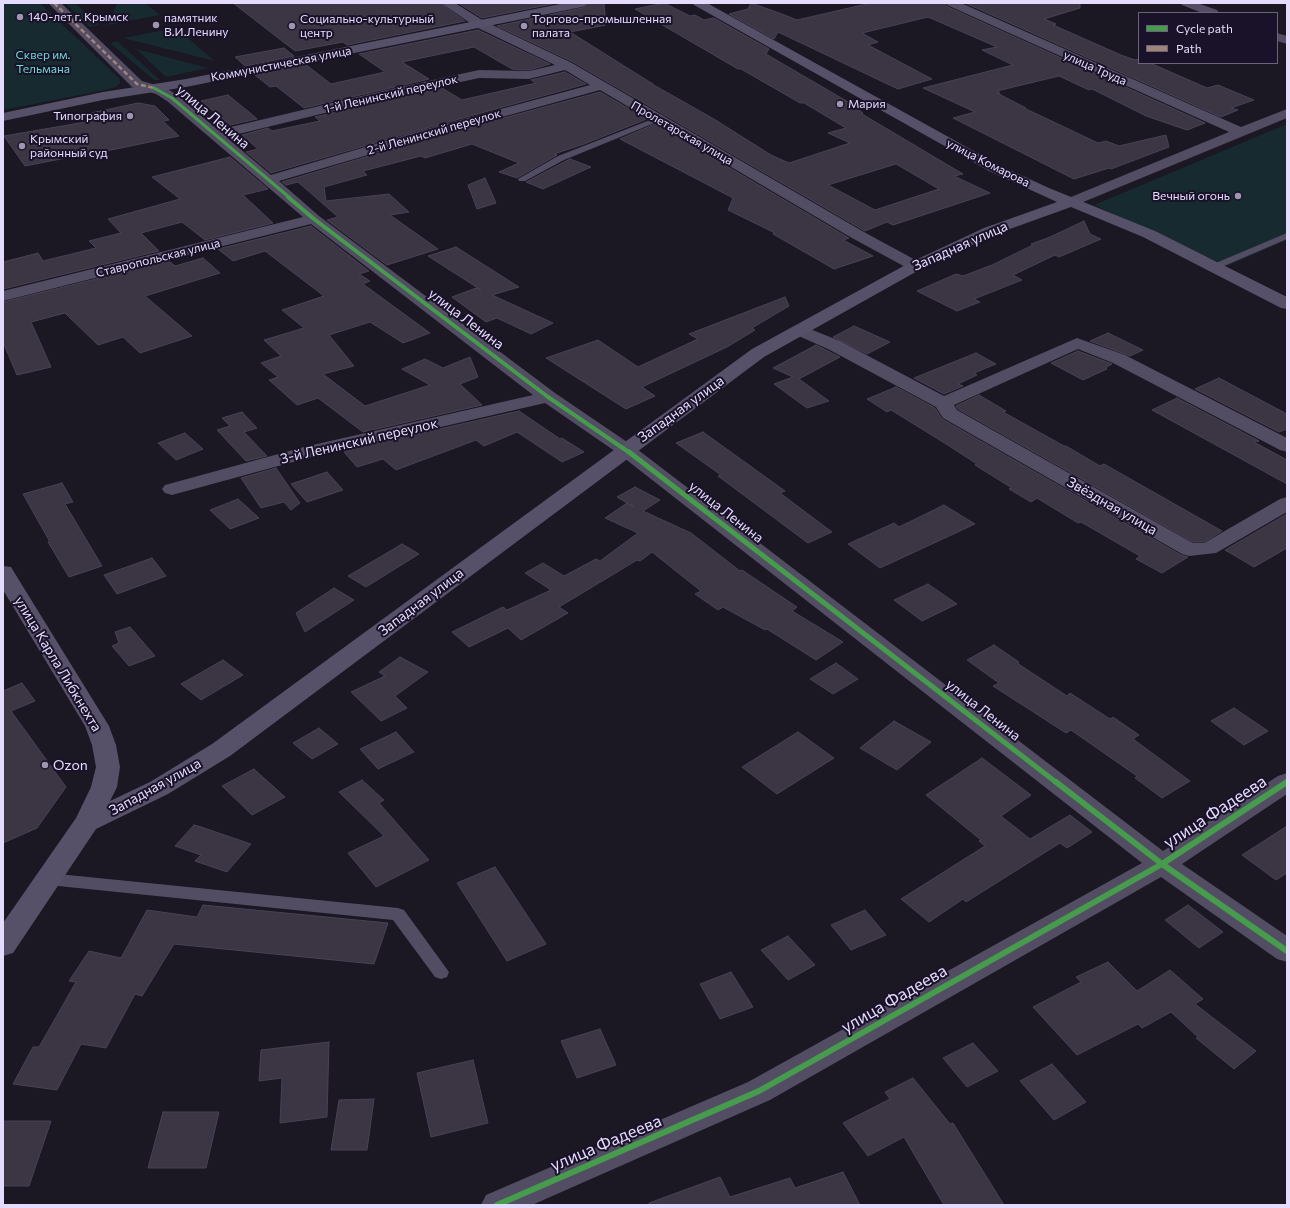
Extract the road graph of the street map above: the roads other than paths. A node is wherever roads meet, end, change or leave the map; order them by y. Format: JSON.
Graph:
{"nodes":[{"id":1,"x":54,"y":3,"type":"edge"},
{"id":2,"x":447,"y":3,"type":"edge"},
{"id":3,"x":578,"y":3,"type":"edge"},
{"id":4,"x":698,"y":3,"type":"edge"},
{"id":5,"x":951,"y":3,"type":"edge"},
{"id":6,"x":1186,"y":3,"type":"edge"},
{"id":7,"x":1210,"y":12,"type":"edge"},
{"id":8,"x":480,"y":24,"type":"junction"},
{"id":9,"x":567,"y":66,"type":"junction"},
{"id":10,"x":601,"y":86,"type":"junction"},
{"id":11,"x":154,"y":88,"type":"junction"},
{"id":12,"x":1287,"y":113,"type":"edge"},
{"id":13,"x":3,"y":117,"type":"edge"},
{"id":14,"x":658,"y":120,"type":"junction"},
{"id":15,"x":1240,"y":132,"type":"junction"},
{"id":16,"x":216,"y":135,"type":"junction"},
{"id":17,"x":522,"y":179,"type":"dead end"},
{"id":18,"x":268,"y":180,"type":"junction"},
{"id":19,"x":1071,"y":202,"type":"junction"},
{"id":20,"x":314,"y":219,"type":"junction"},
{"id":21,"x":1287,"y":236,"type":"edge"},
{"id":22,"x":915,"y":266,"type":"junction"},
{"id":23,"x":1214,"y":267,"type":"junction"},
{"id":24,"x":3,"y":296,"type":"edge"},
{"id":25,"x":1287,"y":304,"type":"edge"},
{"id":26,"x":800,"y":330,"type":"junction"},
{"id":27,"x":548,"y":397,"type":"junction"},
{"id":28,"x":943,"y":403,"type":"junction"},
{"id":29,"x":1287,"y":446,"type":"edge"},
{"id":30,"x":626,"y":450,"type":"junction"},
{"id":31,"x":172,"y":489,"type":"dead end"},
{"id":32,"x":1287,"y":503,"type":"edge"},
{"id":33,"x":3,"y":572,"type":"edge"},
{"id":34,"x":1287,"y":782,"type":"edge"},
{"id":35,"x":87,"y":822,"type":"junction"},
{"id":36,"x":1162,"y":864,"type":"junction"},
{"id":37,"x":48,"y":879,"type":"junction"},
{"id":38,"x":3,"y":945,"type":"edge"},
{"id":39,"x":1287,"y":951,"type":"edge"},
{"id":40,"x":441,"y":972,"type":"dead end"},
{"id":41,"x":497,"y":1205,"type":"edge"}],
"edges":[{"from":1,"to":11,"type":"street","name":"улица Ленина"},
{"from":2,"to":8,"type":"street","name":"Пролетарская улица"},
{"from":3,"to":8,"type":"main road","name":"Коммунистическая улица"},
{"from":4,"to":19,"type":"main road","name":"улица Комарова"},
{"from":5,"to":15,"type":"street","name":"улица Труда"},
{"from":6,"to":7,"type":"street"},
{"from":8,"to":9,"type":"street","name":"Пролетарская улица"},
{"from":8,"to":11,"type":"main road","name":"Коммунистическая улица"},
{"from":9,"to":10,"type":"street","name":"Пролетарская улица"},
{"from":9,"to":16,"type":"street","name":"1-й Ленинский переулок"},
{"from":10,"to":14,"type":"street","name":"Пролетарская улица"},
{"from":10,"to":18,"type":"street","name":"2-й Ленинский переулок"},
{"from":11,"to":13,"type":"main road","name":"Коммунистическая улица"},
{"from":11,"to":16,"type":"street","name":"улица Ленина"},
{"from":12,"to":15,"type":"street","name":"Западная улица"},
{"from":14,"to":17,"type":"lane"},
{"from":14,"to":22,"type":"street","name":"Пролетарская улица"},
{"from":15,"to":19,"type":"street","name":"Западная улица"},
{"from":16,"to":18,"type":"street","name":"улица Ленина"},
{"from":18,"to":20,"type":"street","name":"улица Ленина"},
{"from":19,"to":22,"type":"main road","name":"Западная улица"},
{"from":19,"to":23,"type":"main road","name":"улица Комарова"},
{"from":20,"to":24,"type":"street","name":"Ставропольская улица"},
{"from":20,"to":27,"type":"street","name":"улица Ленина"},
{"from":21,"to":23,"type":"lane"},
{"from":22,"to":26,"type":"main road","name":"Западная улица"},
{"from":23,"to":25,"type":"main road","name":"улица Комарова"},
{"from":26,"to":28,"type":"street","name":"Звёздная улица"},
{"from":26,"to":30,"type":"main road","name":"Западная улица"},
{"from":27,"to":30,"type":"street","name":"улица Ленина"},
{"from":27,"to":31,"type":"street","name":"3-й Ленинский переулок"},
{"from":28,"to":29,"type":"street"},
{"from":28,"to":32,"type":"street","name":"Звёздная улица"},
{"from":30,"to":35,"type":"main road","name":"Западная улица"},
{"from":30,"to":36,"type":"street","name":"улица Ленина"},
{"from":33,"to":35,"type":"main road","name":"улица Карла Либкнехта"},
{"from":34,"to":36,"type":"street","name":"улица Фадеева"},
{"from":35,"to":37,"type":"main road","name":"улица Карла Либкнехта"},
{"from":36,"to":39,"type":"street","name":"улица Ленина"},
{"from":36,"to":41,"type":"street","name":"улица Фадеева"},
{"from":37,"to":38,"type":"main road","name":"улица Карла Либкнехта"},
{"from":37,"to":40,"type":"lane"}]}
